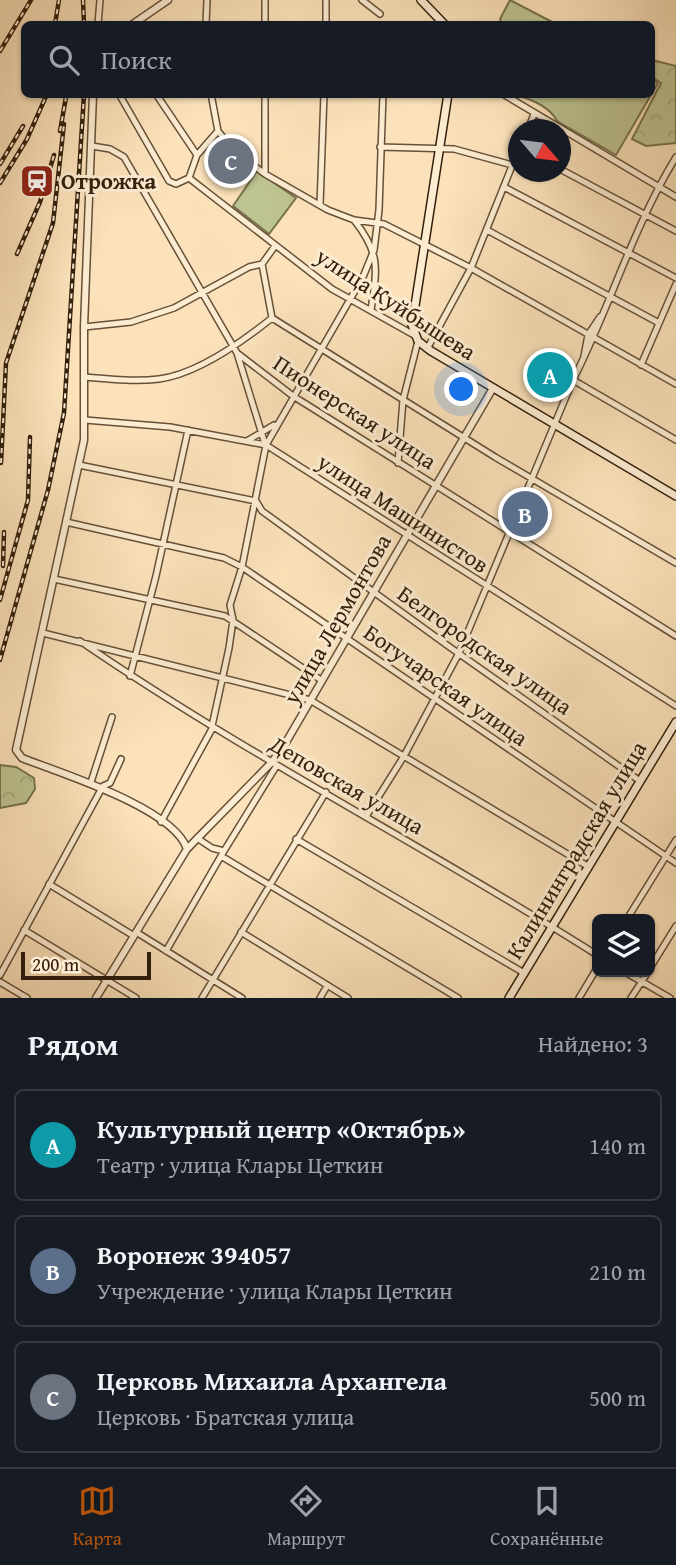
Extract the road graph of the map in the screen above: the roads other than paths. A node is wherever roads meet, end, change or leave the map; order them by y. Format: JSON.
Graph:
{"nodes":[{"id":1,"x":100,"y":0,"type":"edge"},
{"id":2,"x":169,"y":0,"type":"edge"},
{"id":3,"x":207,"y":0,"type":"edge"},
{"id":4,"x":265,"y":0,"type":"edge"},
{"id":5,"x":326,"y":0,"type":"edge"},
{"id":6,"x":362,"y":0,"type":"edge"},
{"id":7,"x":421,"y":0,"type":"edge"},
{"id":8,"x":380,"y":14,"type":"dead end"},
{"id":9,"x":97,"y":21,"type":"edge"},
{"id":10,"x":138,"y":21,"type":"edge"},
{"id":11,"x":206,"y":21,"type":"edge"},
{"id":12,"x":265,"y":21,"type":"edge"},
{"id":13,"x":326,"y":21,"type":"edge"},
{"id":14,"x":442,"y":21,"type":"edge"},
{"id":15,"x":93,"y":98,"type":"edge"},
{"id":16,"x":121,"y":98,"type":"edge"},
{"id":17,"x":159,"y":98,"type":"edge"},
{"id":18,"x":212,"y":98,"type":"edge"},
{"id":19,"x":265,"y":98,"type":"edge"},
{"id":20,"x":324,"y":98,"type":"edge"},
{"id":21,"x":383,"y":98,"type":"edge"},
{"id":22,"x":447,"y":98,"type":"edge"},
{"id":23,"x":509,"y":98,"type":"edge"},
{"id":24,"x":534,"y":114,"type":"junction"},
{"id":25,"x":532,"y":119,"type":"edge"},
{"id":26,"x":218,"y":131,"type":"junction"},
{"id":27,"x":92,"y":146,"type":"junction"},
{"id":28,"x":380,"y":147,"type":"junction"},
{"id":29,"x":441,"y":149,"type":"junction"},
{"id":30,"x":197,"y":155,"type":"junction"},
{"id":31,"x":676,"y":157,"type":"edge"},
{"id":32,"x":508,"y":164,"type":"edge"},
{"id":33,"x":265,"y":174,"type":"junction"},
{"id":34,"x":571,"y":174,"type":"edge"},
{"id":35,"x":508,"y":175,"type":"edge"},
{"id":36,"x":189,"y":178,"type":"junction"},
{"id":37,"x":658,"y":186,"type":"junction"},
{"id":38,"x":503,"y":187,"type":"junction"},
{"id":39,"x":676,"y":197,"type":"edge"},
{"id":40,"x":320,"y":205,"type":"junction"},
{"id":41,"x":379,"y":210,"type":"junction"},
{"id":42,"x":644,"y":213,"type":"junction"},
{"id":43,"x":354,"y":220,"type":"junction"},
{"id":44,"x":376,"y":223,"type":"junction"},
{"id":45,"x":384,"y":224,"type":"junction"},
{"id":46,"x":487,"y":230,"type":"junction"},
{"id":47,"x":676,"y":231,"type":"edge"},
{"id":48,"x":275,"y":246,"type":"junction"},
{"id":49,"x":426,"y":246,"type":"junction"},
{"id":50,"x":374,"y":250,"type":"junction"},
{"id":51,"x":628,"y":255,"type":"junction"},
{"id":52,"x":262,"y":264,"type":"junction"},
{"id":53,"x":471,"y":268,"type":"junction"},
{"id":54,"x":676,"y":278,"type":"edge"},
{"id":55,"x":676,"y":284,"type":"edge"},
{"id":56,"x":202,"y":293,"type":"junction"},
{"id":57,"x":611,"y":296,"type":"junction"},
{"id":58,"x":350,"y":299,"type":"junction"},
{"id":59,"x":371,"y":310,"type":"junction"},
{"id":60,"x":272,"y":318,"type":"junction"},
{"id":61,"x":659,"y":323,"type":"junction"},
{"id":62,"x":84,"y":327,"type":"junction"},
{"id":63,"x":409,"y":327,"type":"junction"},
{"id":64,"x":591,"y":337,"type":"junction"},
{"id":65,"x":416,"y":338,"type":"junction"},
{"id":66,"x":320,"y":348,"type":"junction"},
{"id":67,"x":428,"y":349,"type":"junction"},
{"id":68,"x":235,"y":351,"type":"junction"},
{"id":69,"x":641,"y":365,"type":"junction"},
{"id":70,"x":84,"y":377,"type":"junction"},
{"id":71,"x":573,"y":380,"type":"junction"},
{"id":72,"x":676,"y":384,"type":"edge"},
{"id":73,"x":493,"y":388,"type":"junction"},
{"id":74,"x":293,"y":396,"type":"junction"},
{"id":75,"x":402,"y":400,"type":"junction"},
{"id":76,"x":85,"y":420,"type":"junction"},
{"id":77,"x":554,"y":423,"type":"junction"},
{"id":78,"x":275,"y":425,"type":"junction"},
{"id":79,"x":188,"y":430,"type":"junction"},
{"id":80,"x":262,"y":430,"type":"junction"},
{"id":81,"x":464,"y":437,"type":"junction"},
{"id":82,"x":676,"y":440,"type":"edge"},
{"id":83,"x":247,"y":441,"type":"junction"},
{"id":84,"x":266,"y":445,"type":"junction"},
{"id":85,"x":398,"y":463,"type":"junction"},
{"id":86,"x":79,"y":465,"type":"junction"},
{"id":87,"x":533,"y":478,"type":"junction"},
{"id":88,"x":177,"y":486,"type":"junction"},
{"id":89,"x":436,"y":486,"type":"junction"},
{"id":90,"x":676,"y":496,"type":"edge"},
{"id":91,"x":256,"y":501,"type":"junction"},
{"id":92,"x":262,"y":511,"type":"junction"},
{"id":93,"x":254,"y":515,"type":"junction"},
{"id":94,"x":66,"y":522,"type":"junction"},
{"id":95,"x":511,"y":533,"type":"junction"},
{"id":96,"x":406,"y":537,"type":"junction"},
{"id":97,"x":163,"y":545,"type":"junction"},
{"id":98,"x":676,"y":563,"type":"edge"},
{"id":99,"x":242,"y":567,"type":"junction"},
{"id":100,"x":54,"y":579,"type":"junction"},
{"id":101,"x":487,"y":588,"type":"junction"},
{"id":102,"x":373,"y":593,"type":"junction"},
{"id":103,"x":149,"y":600,"type":"junction"},
{"id":104,"x":233,"y":620,"type":"junction"},
{"id":105,"x":43,"y":633,"type":"junction"},
{"id":106,"x":676,"y":636,"type":"edge"},
{"id":107,"x":347,"y":637,"type":"junction"},
{"id":108,"x":80,"y":641,"type":"junction"},
{"id":109,"x":459,"y":653,"type":"junction"},
{"id":110,"x":137,"y":654,"type":"junction"},
{"id":111,"x":130,"y":676,"type":"junction"},
{"id":112,"x":224,"y":677,"type":"junction"},
{"id":113,"x":321,"y":680,"type":"junction"},
{"id":114,"x":436,"y":699,"type":"junction"},
{"id":115,"x":310,"y":700,"type":"junction"},
{"id":116,"x":676,"y":706,"type":"edge"},
{"id":117,"x":112,"y":718,"type":"dead end"},
{"id":118,"x":676,"y":722,"type":"edge"},
{"id":119,"x":213,"y":726,"type":"junction"},
{"id":120,"x":404,"y":755,"type":"junction"},
{"id":121,"x":121,"y":759,"type":"dead end"},
{"id":122,"x":274,"y":764,"type":"junction"},
{"id":123,"x":640,"y":781,"type":"junction"},
{"id":124,"x":91,"y":782,"type":"junction"},
{"id":125,"x":103,"y":786,"type":"junction"},
{"id":126,"x":326,"y":792,"type":"junction"},
{"id":127,"x":367,"y":815,"type":"junction"},
{"id":128,"x":161,"y":822,"type":"junction"},
{"id":129,"x":615,"y":824,"type":"junction"},
{"id":130,"x":197,"y":838,"type":"junction"},
{"id":131,"x":296,"y":839,"type":"junction"},
{"id":132,"x":676,"y":839,"type":"edge"},
{"id":133,"x":187,"y":849,"type":"junction"},
{"id":134,"x":222,"y":853,"type":"junction"},
{"id":135,"x":665,"y":856,"type":"junction"},
{"id":136,"x":676,"y":863,"type":"edge"},
{"id":137,"x":589,"y":867,"type":"junction"},
{"id":138,"x":48,"y":884,"type":"junction"},
{"id":139,"x":268,"y":885,"type":"junction"},
{"id":140,"x":630,"y":914,"type":"edge"},
{"id":141,"x":676,"y":926,"type":"edge"},
{"id":142,"x":552,"y":927,"type":"junction"},
{"id":143,"x":24,"y":930,"type":"junction"},
{"id":144,"x":241,"y":932,"type":"junction"},
{"id":145,"x":135,"y":934,"type":"junction"},
{"id":146,"x":166,"y":951,"type":"junction"},
{"id":147,"x":592,"y":952,"type":"edge"},
{"id":148,"x":655,"y":960,"type":"edge"},
{"id":149,"x":524,"y":973,"type":"junction"},
{"id":150,"x":0,"y":975,"type":"edge"},
{"id":151,"x":592,"y":976,"type":"edge"},
{"id":152,"x":634,"y":977,"type":"edge"},
{"id":153,"x":645,"y":977,"type":"edge"},
{"id":154,"x":212,"y":980,"type":"junction"},
{"id":155,"x":107,"y":981,"type":"junction"},
{"id":156,"x":642,"y":981,"type":"junction"},
{"id":157,"x":0,"y":982,"type":"edge"},
{"id":158,"x":327,"y":986,"type":"junction"},
{"id":159,"x":27,"y":998,"type":"edge"},
{"id":160,"x":96,"y":998,"type":"edge"},
{"id":161,"x":135,"y":998,"type":"edge"},
{"id":162,"x":202,"y":998,"type":"edge"},
{"id":163,"x":242,"y":998,"type":"edge"},
{"id":164,"x":320,"y":998,"type":"edge"},
{"id":165,"x":348,"y":998,"type":"edge"},
{"id":166,"x":458,"y":998,"type":"edge"},
{"id":167,"x":509,"y":998,"type":"edge"},
{"id":168,"x":579,"y":998,"type":"edge"},
{"id":169,"x":631,"y":998,"type":"edge"},
{"id":170,"x":670,"y":998,"type":"edge"}],
"edges":[{"from":1,"to":9,"type":"street"},
{"from":2,"to":10,"type":"street"},
{"from":3,"to":11,"type":"street"},
{"from":4,"to":12,"type":"street"},
{"from":5,"to":13,"type":"street"},
{"from":6,"to":8,"type":"street"},
{"from":7,"to":14,"type":"main road"},
{"from":15,"to":27,"type":"street"},
{"from":16,"to":36,"type":"street"},
{"from":17,"to":30,"type":"street"},
{"from":18,"to":26,"type":"street"},
{"from":19,"to":33,"type":"street"},
{"from":20,"to":40,"type":"street"},
{"from":21,"to":28,"type":"street"},
{"from":22,"to":29,"type":"main road"},
{"from":23,"to":24,"type":"street"},
{"from":24,"to":25,"type":"street"},
{"from":24,"to":37,"type":"street"},
{"from":26,"to":30,"type":"street"},
{"from":26,"to":33,"type":"street"},
{"from":27,"to":56,"type":"street","name":"Пионерская улица"},
{"from":27,"to":62,"type":"street"},
{"from":28,"to":29,"type":"street"},
{"from":28,"to":41,"type":"street"},
{"from":29,"to":32,"type":"street"},
{"from":29,"to":49,"type":"main road"},
{"from":30,"to":36,"type":"street"},
{"from":31,"to":37,"type":"street"},
{"from":33,"to":40,"type":"street"},
{"from":34,"to":42,"type":"street"},
{"from":35,"to":38,"type":"street"},
{"from":36,"to":48,"type":"street","name":"улица Куйбышева"},
{"from":37,"to":39,"type":"street"},
{"from":37,"to":42,"type":"street"},
{"from":38,"to":46,"type":"street"},
{"from":38,"to":51,"type":"street"},
{"from":40,"to":43,"type":"street"},
{"from":41,"to":44,"type":"street"},
{"from":41,"to":45,"type":"street"},
{"from":42,"to":47,"type":"street"},
{"from":42,"to":51,"type":"street"},
{"from":43,"to":44,"type":"street"},
{"from":43,"to":50,"type":"street"},
{"from":44,"to":45,"type":"street"},
{"from":44,"to":50,"type":"street"},
{"from":45,"to":49,"type":"street"},
{"from":46,"to":53,"type":"street"},
{"from":46,"to":57,"type":"street"},
{"from":48,"to":52,"type":"street"},
{"from":48,"to":58,"type":"street","name":"улица Куйбышева"},
{"from":49,"to":53,"type":"street"},
{"from":49,"to":63,"type":"main road"},
{"from":50,"to":58,"type":"street"},
{"from":50,"to":59,"type":"street"},
{"from":51,"to":54,"type":"street"},
{"from":51,"to":57,"type":"street"},
{"from":52,"to":56,"type":"street"},
{"from":52,"to":60,"type":"street"},
{"from":53,"to":64,"type":"street"},
{"from":53,"to":67,"type":"street"},
{"from":55,"to":61,"type":"street"},
{"from":56,"to":62,"type":"street"},
{"from":56,"to":68,"type":"street","name":"Пионерская улица"},
{"from":57,"to":61,"type":"street"},
{"from":57,"to":64,"type":"street"},
{"from":58,"to":59,"type":"street","name":"улица Куйбышева"},
{"from":58,"to":66,"type":"street"},
{"from":59,"to":63,"type":"street","name":"улица Куйбышева"},
{"from":60,"to":66,"type":"street"},
{"from":60,"to":68,"type":"street"},
{"from":61,"to":69,"type":"street"},
{"from":62,"to":70,"type":"street"},
{"from":63,"to":65,"type":"main road"},
{"from":64,"to":69,"type":"street"},
{"from":64,"to":71,"type":"street"},
{"from":65,"to":67,"type":"main road","name":"улица Куйбышева"},
{"from":65,"to":75,"type":"street"},
{"from":66,"to":74,"type":"street"},
{"from":66,"to":75,"type":"street"},
{"from":67,"to":73,"type":"main road","name":"улица Куйбышева"},
{"from":68,"to":70,"type":"street"},
{"from":68,"to":74,"type":"street","name":"Пионерская улица"},
{"from":68,"to":80,"type":"street"},
{"from":69,"to":72,"type":"street"},
{"from":70,"to":76,"type":"street"},
{"from":71,"to":77,"type":"street"},
{"from":71,"to":82,"type":"street"},
{"from":73,"to":77,"type":"main road","name":"улица Куйбышева"},
{"from":73,"to":81,"type":"street","name":"улица Лермонтова"},
{"from":74,"to":78,"type":"street"},
{"from":74,"to":85,"type":"street","name":"Пионерская улица"},
{"from":75,"to":81,"type":"street"},
{"from":75,"to":85,"type":"street"},
{"from":76,"to":79,"type":"street","name":"улица Машинистов"},
{"from":76,"to":86,"type":"street"},
{"from":77,"to":87,"type":"street"},
{"from":77,"to":90,"type":"main road","name":"улица Куйбышева"},
{"from":78,"to":80,"type":"street"},
{"from":78,"to":84,"type":"street"},
{"from":79,"to":83,"type":"street","name":"улица Машинистов"},
{"from":79,"to":88,"type":"street"},
{"from":80,"to":83,"type":"street"},
{"from":80,"to":84,"type":"street"},
{"from":81,"to":87,"type":"street"},
{"from":81,"to":89,"type":"street","name":"улица Лермонтова"},
{"from":83,"to":84,"type":"street","name":"улица Машинистов"},
{"from":84,"to":91,"type":"street"},
{"from":84,"to":96,"type":"street","name":"улица Машинистов"},
{"from":85,"to":89,"type":"street","name":"Пионерская улица"},
{"from":86,"to":88,"type":"street"},
{"from":86,"to":94,"type":"street"},
{"from":87,"to":95,"type":"street"},
{"from":87,"to":98,"type":"street"},
{"from":88,"to":91,"type":"street"},
{"from":88,"to":97,"type":"street"},
{"from":89,"to":95,"type":"street","name":"Пионерская улица"},
{"from":89,"to":96,"type":"street","name":"улица Лермонтова"},
{"from":91,"to":92,"type":"street","name":"Белгородская улица"},
{"from":91,"to":93,"type":"street"},
{"from":92,"to":93,"type":"street"},
{"from":92,"to":102,"type":"street","name":"Белгородская улица"},
{"from":93,"to":99,"type":"street"},
{"from":94,"to":97,"type":"street","name":"Богучарская улица"},
{"from":94,"to":100,"type":"street"},
{"from":95,"to":101,"type":"street"},
{"from":95,"to":106,"type":"street","name":"Пионерская улица"},
{"from":96,"to":101,"type":"street","name":"улица Машинистов"},
{"from":96,"to":102,"type":"street","name":"улица Лермонтова"},
{"from":97,"to":99,"type":"street","name":"Богучарская улица"},
{"from":97,"to":103,"type":"street"},
{"from":99,"to":104,"type":"street"},
{"from":99,"to":107,"type":"street","name":"Богучарская улица"},
{"from":100,"to":103,"type":"street"},
{"from":100,"to":105,"type":"street"},
{"from":101,"to":109,"type":"street"},
{"from":101,"to":116,"type":"street","name":"улица Машинистов"},
{"from":102,"to":107,"type":"street","name":"улица Лермонтова"},
{"from":102,"to":109,"type":"street","name":"Белгородская улица"},
{"from":103,"to":104,"type":"street"},
{"from":103,"to":110,"type":"street"},
{"from":104,"to":112,"type":"street"},
{"from":104,"to":113,"type":"street"},
{"from":105,"to":108,"type":"street"},
{"from":105,"to":124,"type":"street"},
{"from":107,"to":113,"type":"street","name":"улица Лермонтова"},
{"from":107,"to":114,"type":"street","name":"Богучарская улица"},
{"from":108,"to":110,"type":"street"},
{"from":108,"to":111,"type":"street","name":"Деповская улица"},
{"from":109,"to":114,"type":"street"},
{"from":109,"to":123,"type":"street","name":"Белгородская улица"},
{"from":110,"to":111,"type":"street"},
{"from":110,"to":112,"type":"street"},
{"from":111,"to":119,"type":"street","name":"Деповская улица"},
{"from":112,"to":115,"type":"street"},
{"from":112,"to":119,"type":"street"},
{"from":113,"to":115,"type":"street","name":"улица Лермонтова"},
{"from":114,"to":120,"type":"street"},
{"from":114,"to":129,"type":"street","name":"Богучарская улица"},
{"from":115,"to":120,"type":"street"},
{"from":115,"to":122,"type":"street","name":"улица Лермонтова"},
{"from":117,"to":124,"type":"street"},
{"from":118,"to":123,"type":"main road","name":"Калининградская улица"},
{"from":119,"to":122,"type":"street","name":"Деповская улица"},
{"from":119,"to":128,"type":"street"},
{"from":120,"to":127,"type":"street"},
{"from":120,"to":137,"type":"street"},
{"from":121,"to":125,"type":"street"},
{"from":122,"to":126,"type":"street","name":"Деповская улица"},
{"from":122,"to":130,"type":"street","name":"улица Лермонтова"},
{"from":122,"to":134,"type":"street"},
{"from":123,"to":129,"type":"main road","name":"Калининградская улица"},
{"from":124,"to":125,"type":"street"},
{"from":125,"to":128,"type":"street"},
{"from":125,"to":138,"type":"street"},
{"from":126,"to":127,"type":"street","name":"Деповская улица"},
{"from":126,"to":131,"type":"street"},
{"from":127,"to":142,"type":"street","name":"Деповская улица"},
{"from":128,"to":133,"type":"street"},
{"from":129,"to":135,"type":"street","name":"Богучарская улица"},
{"from":129,"to":137,"type":"main road","name":"Калининградская улица"},
{"from":130,"to":133,"type":"street","name":"улица Лермонтова"},
{"from":130,"to":134,"type":"street"},
{"from":131,"to":139,"type":"street"},
{"from":131,"to":149,"type":"street"},
{"from":132,"to":135,"type":"street"},
{"from":133,"to":145,"type":"street","name":"улица Лермонтова"},
{"from":134,"to":139,"type":"street"},
{"from":134,"to":146,"type":"street"},
{"from":135,"to":136,"type":"street","name":"Богучарская улица"},
{"from":135,"to":140,"type":"street"},
{"from":137,"to":142,"type":"main road","name":"Калининградская улица"},
{"from":138,"to":143,"type":"street"},
{"from":138,"to":145,"type":"street"},
{"from":139,"to":144,"type":"street"},
{"from":139,"to":166,"type":"street"},
{"from":141,"to":148,"type":"street"},
{"from":142,"to":147,"type":"street","name":"Деповская улица"},
{"from":142,"to":149,"type":"main road","name":"Калининградская улица"},
{"from":143,"to":150,"type":"street"},
{"from":143,"to":155,"type":"street"},
{"from":144,"to":154,"type":"street"},
{"from":144,"to":158,"type":"street"},
{"from":145,"to":146,"type":"street"},
{"from":145,"to":155,"type":"street","name":"улица Лермонтова"},
{"from":146,"to":154,"type":"street"},
{"from":149,"to":167,"type":"main road","name":"Калининградская улица"},
{"from":151,"to":168,"type":"street"},
{"from":152,"to":156,"type":"street"},
{"from":153,"to":156,"type":"street"},
{"from":154,"to":162,"type":"street"},
{"from":154,"to":163,"type":"street"},
{"from":155,"to":160,"type":"street","name":"улица Лермонтова"},
{"from":155,"to":161,"type":"street"},
{"from":156,"to":169,"type":"street"},
{"from":156,"to":170,"type":"street"},
{"from":157,"to":159,"type":"street"},
{"from":158,"to":164,"type":"street"},
{"from":158,"to":165,"type":"street"}]}
